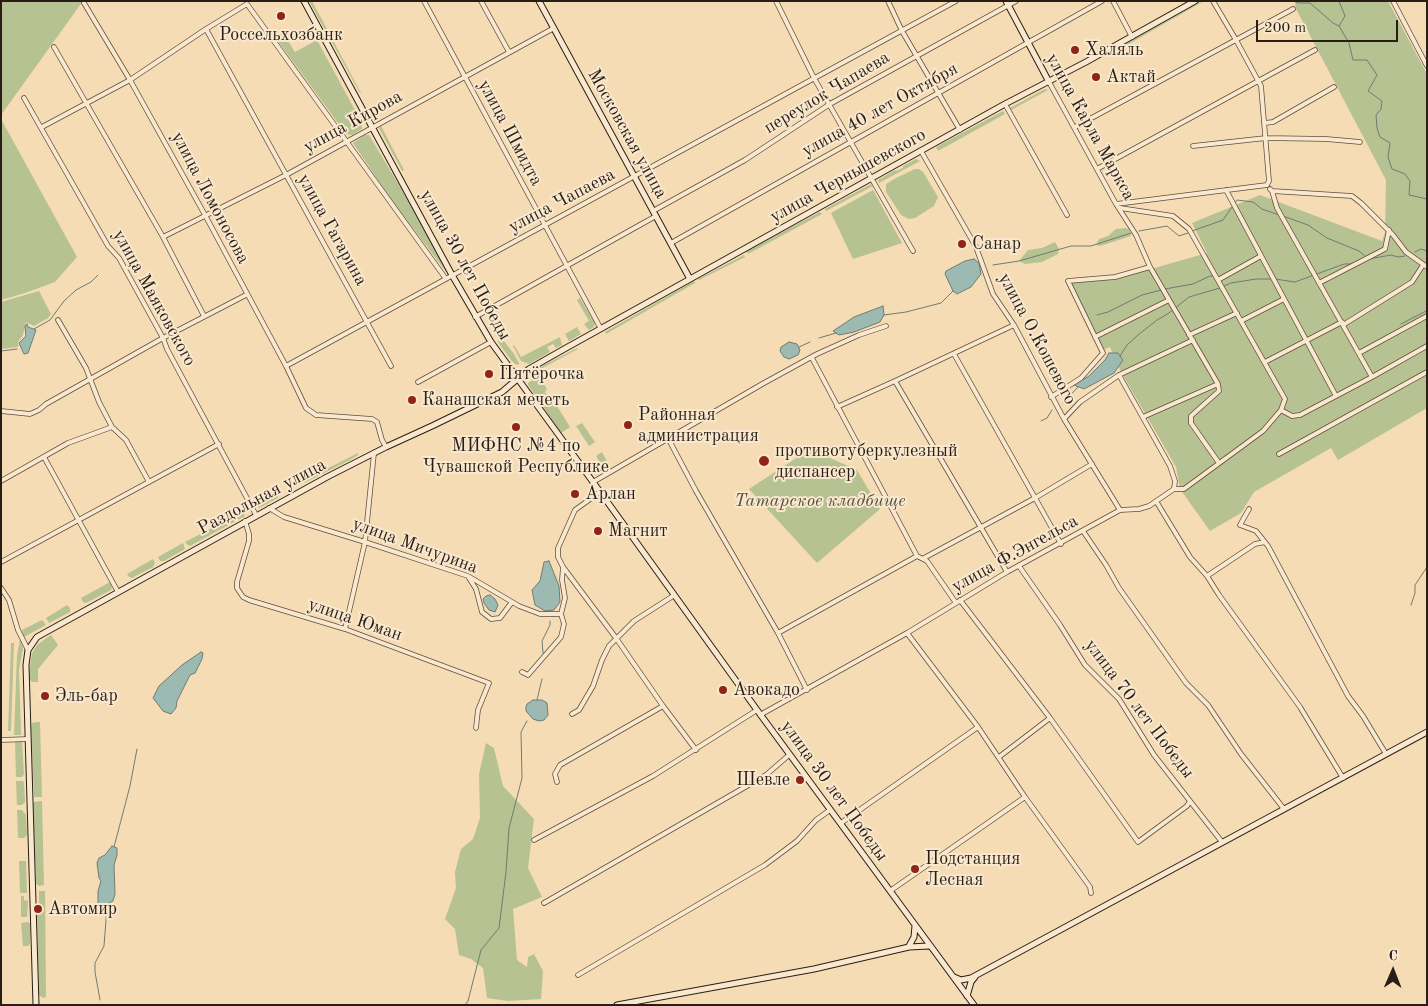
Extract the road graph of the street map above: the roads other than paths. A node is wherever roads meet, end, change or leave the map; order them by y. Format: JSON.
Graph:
{"nodes":[{"id":1,"x":304,"y":1,"type":"edge"},
{"id":2,"x":424,"y":1,"type":"edge"},
{"id":3,"x":481,"y":1,"type":"edge"},
{"id":4,"x":539,"y":1,"type":"edge"},
{"id":5,"x":776,"y":1,"type":"edge"},
{"id":6,"x":888,"y":1,"type":"edge"},
{"id":7,"x":956,"y":1,"type":"edge"},
{"id":8,"x":1016,"y":1,"type":"edge"},
{"id":9,"x":1102,"y":1,"type":"edge"},
{"id":10,"x":1113,"y":1,"type":"edge"},
{"id":11,"x":1195,"y":1,"type":"edge"},
{"id":12,"x":1213,"y":1,"type":"edge"},
{"id":13,"x":1393,"y":1,"type":"edge"},
{"id":14,"x":84,"y":3,"type":"dead end"},
{"id":15,"x":1007,"y":3,"type":"edge"},
{"id":16,"x":1293,"y":9,"type":"dead end"},
{"id":17,"x":206,"y":28,"type":"junction"},
{"id":18,"x":554,"y":28,"type":"junction"},
{"id":19,"x":902,"y":31,"type":"junction"},
{"id":20,"x":1132,"y":37,"type":"junction"},
{"id":21,"x":1236,"y":40,"type":"junction"},
{"id":22,"x":1028,"y":44,"type":"junction"},
{"id":23,"x":54,"y":47,"type":"dead end"},
{"id":24,"x":1315,"y":50,"type":"dead end"},
{"id":25,"x":509,"y":52,"type":"junction"},
{"id":26,"x":917,"y":56,"type":"junction"},
{"id":27,"x":1427,"y":66,"type":"edge"},
{"id":28,"x":464,"y":77,"type":"junction"},
{"id":29,"x":814,"y":78,"type":"junction"},
{"id":30,"x":130,"y":80,"type":"junction"},
{"id":31,"x":1258,"y":81,"type":"junction"},
{"id":32,"x":1049,"y":82,"type":"junction"},
{"id":33,"x":1334,"y":87,"type":"dead end"},
{"id":34,"x":939,"y":93,"type":"junction"},
{"id":35,"x":24,"y":98,"type":"dead end"},
{"id":36,"x":86,"y":104,"type":"junction"},
{"id":37,"x":830,"y":104,"type":"junction"},
{"id":38,"x":1005,"y":104,"type":"junction"},
{"id":39,"x":1264,"y":124,"type":"junction"},
{"id":40,"x":42,"y":127,"type":"junction"},
{"id":41,"x":372,"y":127,"type":"junction"},
{"id":42,"x":1075,"y":127,"type":"junction"},
{"id":43,"x":960,"y":130,"type":"junction"},
{"id":44,"x":1266,"y":138,"type":"junction"},
{"id":45,"x":345,"y":142,"type":"junction"},
{"id":46,"x":851,"y":142,"type":"junction"},
{"id":47,"x":1360,"y":142,"type":"dead end"},
{"id":48,"x":1193,"y":146,"type":"dead end"},
{"id":49,"x":921,"y":151,"type":"junction"},
{"id":50,"x":1097,"y":169,"type":"junction"},
{"id":51,"x":286,"y":174,"type":"junction"},
{"id":52,"x":634,"y":177,"type":"junction"},
{"id":53,"x":872,"y":179,"type":"junction"},
{"id":54,"x":1267,"y":185,"type":"junction"},
{"id":55,"x":1226,"y":190,"type":"junction"},
{"id":56,"x":1272,"y":191,"type":"junction"},
{"id":57,"x":1118,"y":206,"type":"junction"},
{"id":58,"x":654,"y":213,"type":"junction"},
{"id":59,"x":205,"y":215,"type":"junction"},
{"id":60,"x":1067,"y":215,"type":"dead end"},
{"id":61,"x":544,"y":226,"type":"junction"},
{"id":62,"x":1389,"y":230,"type":"junction"},
{"id":63,"x":163,"y":237,"type":"junction"},
{"id":64,"x":671,"y":243,"type":"junction"},
{"id":65,"x":913,"y":251,"type":"dead end"},
{"id":66,"x":1261,"y":256,"type":"junction"},
{"id":67,"x":566,"y":266,"type":"junction"},
{"id":68,"x":1425,"y":266,"type":"edge"},
{"id":69,"x":1150,"y":267,"type":"junction"},
{"id":70,"x":452,"y":275,"type":"junction"},
{"id":71,"x":446,"y":279,"type":"junction"},
{"id":72,"x":690,"y":280,"type":"junction"},
{"id":73,"x":1218,"y":280,"type":"junction"},
{"id":74,"x":1319,"y":283,"type":"junction"},
{"id":75,"x":246,"y":295,"type":"junction"},
{"id":76,"x":1284,"y":299,"type":"junction"},
{"id":77,"x":1169,"y":300,"type":"junction"},
{"id":78,"x":1237,"y":313,"type":"junction"},
{"id":79,"x":204,"y":316,"type":"junction"},
{"id":80,"x":1427,"y":316,"type":"edge"},
{"id":81,"x":475,"y":317,"type":"junction"},
{"id":82,"x":58,"y":320,"type":"dead end"},
{"id":83,"x":1241,"y":321,"type":"junction"},
{"id":84,"x":368,"y":322,"type":"junction"},
{"id":85,"x":1342,"y":324,"type":"junction"},
{"id":86,"x":1014,"y":325,"type":"junction"},
{"id":87,"x":886,"y":326,"type":"dead end"},
{"id":88,"x":600,"y":329,"type":"junction"},
{"id":89,"x":1189,"y":335,"type":"junction"},
{"id":90,"x":1095,"y":337,"type":"junction"},
{"id":91,"x":163,"y":338,"type":"junction"},
{"id":92,"x":1192,"y":340,"type":"junction"},
{"id":93,"x":1306,"y":340,"type":"junction"},
{"id":94,"x":491,"y":342,"type":"junction"},
{"id":95,"x":1427,"y":346,"type":"edge"},
{"id":96,"x":1359,"y":353,"type":"junction"},
{"id":97,"x":954,"y":354,"type":"junction"},
{"id":98,"x":812,"y":358,"type":"junction"},
{"id":99,"x":1265,"y":362,"type":"junction"},
{"id":100,"x":286,"y":366,"type":"junction"},
{"id":101,"x":391,"y":366,"type":"dead end"},
{"id":102,"x":1427,"y":372,"type":"edge"},
{"id":103,"x":1119,"y":375,"type":"junction"},
{"id":104,"x":1372,"y":377,"type":"junction"},
{"id":105,"x":90,"y":379,"type":"junction"},
{"id":106,"x":518,"y":380,"type":"junction"},
{"id":107,"x":895,"y":381,"type":"junction"},
{"id":108,"x":418,"y":382,"type":"dead end"},
{"id":109,"x":1218,"y":384,"type":"junction"},
{"id":110,"x":1336,"y":396,"type":"junction"},
{"id":111,"x":1051,"y":397,"type":"junction"},
{"id":112,"x":837,"y":407,"type":"junction"},
{"id":113,"x":1281,"y":410,"type":"junction"},
{"id":114,"x":1,"y":411,"type":"edge"},
{"id":115,"x":1143,"y":416,"type":"junction"},
{"id":116,"x":1064,"y":419,"type":"junction"},
{"id":117,"x":112,"y":427,"type":"junction"},
{"id":118,"x":669,"y":440,"type":"junction"},
{"id":119,"x":219,"y":444,"type":"junction"},
{"id":120,"x":386,"y":447,"type":"junction"},
{"id":121,"x":374,"y":453,"type":"junction"},
{"id":122,"x":1279,"y":454,"type":"dead end"},
{"id":123,"x":44,"y":457,"type":"junction"},
{"id":124,"x":1219,"y":463,"type":"junction"},
{"id":125,"x":1092,"y":464,"type":"junction"},
{"id":126,"x":1,"y":481,"type":"edge"},
{"id":127,"x":149,"y":482,"type":"junction"},
{"id":128,"x":593,"y":482,"type":"junction"},
{"id":129,"x":1174,"y":489,"type":"junction"},
{"id":130,"x":600,"y":492,"type":"junction"},
{"id":131,"x":1035,"y":498,"type":"junction"},
{"id":132,"x":1156,"y":501,"type":"junction"},
{"id":133,"x":270,"y":508,"type":"junction"},
{"id":134,"x":1249,"y":509,"type":"dead end"},
{"id":135,"x":1120,"y":510,"type":"junction"},
{"id":136,"x":256,"y":515,"type":"junction"},
{"id":137,"x":79,"y":520,"type":"junction"},
{"id":138,"x":244,"y":521,"type":"junction"},
{"id":139,"x":981,"y":526,"type":"junction"},
{"id":140,"x":1083,"y":531,"type":"junction"},
{"id":141,"x":365,"y":542,"type":"junction"},
{"id":142,"x":1265,"y":542,"type":"junction"},
{"id":143,"x":1061,"y":544,"type":"junction"},
{"id":144,"x":917,"y":556,"type":"junction"},
{"id":145,"x":924,"y":558,"type":"junction"},
{"id":146,"x":1,"y":562,"type":"edge"},
{"id":147,"x":1018,"y":566,"type":"junction"},
{"id":148,"x":563,"y":567,"type":"junction"},
{"id":149,"x":1007,"y":572,"type":"junction"},
{"id":150,"x":468,"y":576,"type":"junction"},
{"id":151,"x":1207,"y":576,"type":"junction"},
{"id":152,"x":1,"y":588,"type":"edge"},
{"id":153,"x":118,"y":592,"type":"junction"},
{"id":154,"x":673,"y":596,"type":"junction"},
{"id":155,"x":960,"y":600,"type":"junction"},
{"id":156,"x":512,"y":602,"type":"junction"},
{"id":157,"x":956,"y":603,"type":"junction"},
{"id":158,"x":561,"y":614,"type":"junction"},
{"id":159,"x":345,"y":629,"type":"junction"},
{"id":160,"x":778,"y":632,"type":"junction"},
{"id":161,"x":908,"y":633,"type":"junction"},
{"id":162,"x":616,"y":638,"type":"junction"},
{"id":163,"x":28,"y":650,"type":"junction"},
{"id":164,"x":522,"y":672,"type":"dead end"},
{"id":165,"x":807,"y":690,"type":"junction"},
{"id":166,"x":663,"y":706,"type":"junction"},
{"id":167,"x":758,"y":713,"type":"junction"},
{"id":168,"x":572,"y":714,"type":"dead end"},
{"id":169,"x":1050,"y":718,"type":"junction"},
{"id":170,"x":978,"y":727,"type":"junction"},
{"id":171,"x":476,"y":728,"type":"dead end"},
{"id":172,"x":1427,"y":732,"type":"edge"},
{"id":173,"x":28,"y":739,"type":"junction"},
{"id":174,"x":1,"y":740,"type":"edge"},
{"id":175,"x":696,"y":750,"type":"junction"},
{"id":176,"x":1386,"y":754,"type":"junction"},
{"id":177,"x":789,"y":755,"type":"junction"},
{"id":178,"x":999,"y":757,"type":"junction"},
{"id":179,"x":1343,"y":778,"type":"junction"},
{"id":180,"x":557,"y":782,"type":"dead end"},
{"id":181,"x":1025,"y":797,"type":"junction"},
{"id":182,"x":1190,"y":802,"type":"junction"},
{"id":183,"x":1284,"y":809,"type":"junction"},
{"id":184,"x":830,"y":810,"type":"junction"},
{"id":185,"x":841,"y":824,"type":"junction"},
{"id":186,"x":534,"y":840,"type":"dead end"},
{"id":187,"x":1222,"y":842,"type":"junction"},
{"id":188,"x":890,"y":892,"type":"junction"},
{"id":189,"x":1091,"y":892,"type":"dead end"},
{"id":190,"x":544,"y":903,"type":"dead end"},
{"id":191,"x":915,"y":926,"type":"junction"},
{"id":192,"x":929,"y":946,"type":"junction"},
{"id":193,"x":909,"y":947,"type":"junction"},
{"id":194,"x":578,"y":975,"type":"dead end"},
{"id":195,"x":977,"y":975,"type":"junction"},
{"id":196,"x":953,"y":976,"type":"junction"},
{"id":197,"x":967,"y":996,"type":"junction"},
{"id":198,"x":36,"y":1005,"type":"edge"},
{"id":199,"x":617,"y":1005,"type":"edge"},
{"id":200,"x":974,"y":1005,"type":"edge"}],
"edges":[{"from":1,"to":41,"type":"street","name":"улица 30 лет Победы"},
{"from":2,"to":28,"type":"street","name":"улица Шмидта"},
{"from":3,"to":25,"type":"street"},
{"from":4,"to":18,"type":"street","name":"Московская улица"},
{"from":5,"to":29,"type":"street"},
{"from":6,"to":19,"type":"street"},
{"from":7,"to":19,"type":"street","name":"улица Чапаева"},
{"from":8,"to":15,"type":"street","name":"переулок Чапаева"},
{"from":9,"to":22,"type":"street","name":"улица 40 лет Октября"},
{"from":10,"to":20,"type":"street"},
{"from":11,"to":20,"type":"street","name":"улица Чернышевского"},
{"from":12,"to":21,"type":"street"},
{"from":13,"to":27,"type":"street"},
{"from":14,"to":30,"type":"street","name":"улица Ломоносова"},
{"from":15,"to":22,"type":"street","name":"улица Карла Маркса"},
{"from":15,"to":26,"type":"street","name":"переулок Чапаева"},
{"from":16,"to":21,"type":"street"},
{"from":17,"to":30,"type":"street"},
{"from":17,"to":45,"type":"street","name":"улица 30 лет Победы"},
{"from":17,"to":51,"type":"street","name":"улица Гагарина"},
{"from":18,"to":25,"type":"street","name":"улица Кирова"},
{"from":18,"to":52,"type":"street","name":"Московская улица"},
{"from":19,"to":26,"type":"street"},
{"from":19,"to":29,"type":"street","name":"улица Чапаева"},
{"from":20,"to":32,"type":"street","name":"улица Чернышевского"},
{"from":21,"to":31,"type":"street"},
{"from":21,"to":42,"type":"street"},
{"from":22,"to":32,"type":"street","name":"улица Карла Маркса"},
{"from":22,"to":34,"type":"street","name":"улица 40 лет Октября"},
{"from":23,"to":36,"type":"street"},
{"from":24,"to":31,"type":"street"},
{"from":25,"to":28,"type":"street","name":"улица Кирова"},
{"from":26,"to":34,"type":"street"},
{"from":26,"to":37,"type":"street","name":"переулок Чапаева"},
{"from":28,"to":41,"type":"street","name":"улица Кирова"},
{"from":28,"to":61,"type":"street","name":"улица Шмидта"},
{"from":29,"to":37,"type":"street"},
{"from":29,"to":52,"type":"street","name":"улица Чапаева"},
{"from":30,"to":36,"type":"street"},
{"from":30,"to":59,"type":"street","name":"улица Ломоносова"},
{"from":31,"to":39,"type":"street"},
{"from":31,"to":50,"type":"street"},
{"from":32,"to":38,"type":"street","name":"улица Чернышевского"},
{"from":32,"to":42,"type":"street","name":"улица Карла Маркса"},
{"from":33,"to":39,"type":"street"},
{"from":34,"to":43,"type":"street"},
{"from":34,"to":46,"type":"street","name":"улица 40 лет Октября"},
{"from":35,"to":40,"type":"street","name":"улица Маяковского"},
{"from":36,"to":40,"type":"street"},
{"from":36,"to":63,"type":"street"},
{"from":37,"to":46,"type":"street"},
{"from":37,"to":58,"type":"street","name":"переулок Чапаева"},
{"from":38,"to":43,"type":"street","name":"улица Чернышевского"},
{"from":38,"to":60,"type":"street"},
{"from":39,"to":44,"type":"street"},
{"from":40,"to":91,"type":"street","name":"улица Маяковского"},
{"from":41,"to":45,"type":"street","name":"улица Кирова"},
{"from":41,"to":70,"type":"street","name":"улица 30 лет Победы"},
{"from":42,"to":50,"type":"street","name":"улица Карла Маркса"},
{"from":43,"to":49,"type":"street","name":"улица Чернышевского"},
{"from":44,"to":47,"type":"street"},
{"from":44,"to":48,"type":"street"},
{"from":44,"to":54,"type":"street"},
{"from":45,"to":51,"type":"street","name":"улица Кирова"},
{"from":45,"to":71,"type":"street","name":"улица 30 лет Победы"},
{"from":46,"to":53,"type":"street"},
{"from":46,"to":64,"type":"street","name":"улица 40 лет Октября"},
{"from":49,"to":53,"type":"street","name":"улица Чернышевского"},
{"from":49,"to":86,"type":"street","name":"улица О.Кошевого"},
{"from":50,"to":57,"type":"street","name":"улица Карла Маркса"},
{"from":51,"to":59,"type":"street","name":"улица Кирова"},
{"from":51,"to":84,"type":"street","name":"улица Гагарина"},
{"from":52,"to":58,"type":"street","name":"Московская улица"},
{"from":52,"to":61,"type":"street","name":"улица Чапаева"},
{"from":53,"to":65,"type":"street"},
{"from":53,"to":72,"type":"street","name":"улица Чернышевского"},
{"from":54,"to":55,"type":"street"},
{"from":54,"to":56,"type":"street"},
{"from":55,"to":57,"type":"street"},
{"from":55,"to":66,"type":"street"},
{"from":56,"to":62,"type":"street"},
{"from":56,"to":74,"type":"street"},
{"from":57,"to":69,"type":"street","name":"улица Карла Маркса"},
{"from":57,"to":73,"type":"street"},
{"from":58,"to":64,"type":"street","name":"Московская улица"},
{"from":58,"to":67,"type":"street","name":"переулок Чапаева"},
{"from":59,"to":63,"type":"street","name":"улица Кирова"},
{"from":59,"to":75,"type":"street","name":"улица Ломоносова"},
{"from":61,"to":67,"type":"street","name":"улица Шмидта"},
{"from":61,"to":70,"type":"street","name":"улица Чапаева"},
{"from":62,"to":68,"type":"street"},
{"from":62,"to":74,"type":"street"},
{"from":63,"to":79,"type":"street"},
{"from":64,"to":72,"type":"street","name":"Московская улица"},
{"from":66,"to":73,"type":"street"},
{"from":66,"to":76,"type":"street"},
{"from":67,"to":81,"type":"street","name":"переулок Чапаева"},
{"from":67,"to":88,"type":"street","name":"улица Шмидта"},
{"from":68,"to":85,"type":"street"},
{"from":69,"to":77,"type":"street","name":"улица Карла Маркса"},
{"from":69,"to":90,"type":"street"},
{"from":70,"to":71,"type":"street","name":"улица Чапаева"},
{"from":70,"to":81,"type":"street","name":"улица 30 лет Победы"},
{"from":71,"to":84,"type":"street","name":"улица Чапаева"},
{"from":72,"to":88,"type":"street","name":"улица Чернышевского"},
{"from":73,"to":78,"type":"street"},
{"from":74,"to":85,"type":"street"},
{"from":75,"to":79,"type":"street"},
{"from":75,"to":100,"type":"street","name":"улица Ломоносова"},
{"from":76,"to":83,"type":"street"},
{"from":76,"to":93,"type":"street"},
{"from":77,"to":89,"type":"street","name":"улица Карла Маркса"},
{"from":77,"to":90,"type":"street"},
{"from":78,"to":83,"type":"street"},
{"from":78,"to":89,"type":"street"},
{"from":79,"to":91,"type":"street"},
{"from":80,"to":96,"type":"street"},
{"from":81,"to":94,"type":"street","name":"улица 30 лет Победы"},
{"from":82,"to":105,"type":"street"},
{"from":83,"to":99,"type":"street"},
{"from":84,"to":100,"type":"street","name":"улица Чапаева"},
{"from":84,"to":101,"type":"street","name":"улица Гагарина"},
{"from":85,"to":93,"type":"street"},
{"from":85,"to":96,"type":"street"},
{"from":86,"to":97,"type":"street"},
{"from":86,"to":111,"type":"street","name":"улица О.Кошевого"},
{"from":87,"to":98,"type":"street"},
{"from":88,"to":106,"type":"street","name":"улица Чернышевского"},
{"from":89,"to":92,"type":"street","name":"улица Карла Маркса"},
{"from":90,"to":111,"type":"street"},
{"from":91,"to":105,"type":"street"},
{"from":91,"to":119,"type":"street","name":"улица Маяковского"},
{"from":92,"to":103,"type":"street"},
{"from":92,"to":109,"type":"street","name":"улица Карла Маркса"},
{"from":93,"to":99,"type":"street"},
{"from":93,"to":110,"type":"street"},
{"from":94,"to":106,"type":"street","name":"улица 30 лет Победы"},
{"from":94,"to":108,"type":"street"},
{"from":95,"to":104,"type":"street"},
{"from":96,"to":104,"type":"street"},
{"from":97,"to":107,"type":"street"},
{"from":97,"to":131,"type":"street"},
{"from":98,"to":112,"type":"street"},
{"from":98,"to":118,"type":"street"},
{"from":99,"to":113,"type":"street"},
{"from":100,"to":120,"type":"street","name":"улица Ломоносова"},
{"from":102,"to":122,"type":"street"},
{"from":103,"to":115,"type":"street"},
{"from":103,"to":116,"type":"street"},
{"from":104,"to":110,"type":"street"},
{"from":105,"to":114,"type":"street"},
{"from":105,"to":117,"type":"street"},
{"from":106,"to":120,"type":"street","name":"Раздольная улица"},
{"from":106,"to":128,"type":"street","name":"улица 30 лет Победы"},
{"from":107,"to":112,"type":"street"},
{"from":107,"to":139,"type":"street"},
{"from":109,"to":115,"type":"street"},
{"from":109,"to":124,"type":"street"},
{"from":110,"to":113,"type":"street"},
{"from":111,"to":116,"type":"street","name":"улица О.Кошевого"},
{"from":112,"to":144,"type":"street"},
{"from":113,"to":124,"type":"street","name":"улица Ф.Энгельса"},
{"from":115,"to":129,"type":"street"},
{"from":116,"to":125,"type":"street","name":"улица О.Кошевого"},
{"from":117,"to":123,"type":"street"},
{"from":117,"to":127,"type":"street"},
{"from":118,"to":128,"type":"street"},
{"from":118,"to":160,"type":"street"},
{"from":119,"to":127,"type":"street"},
{"from":119,"to":136,"type":"street","name":"улица Маяковского"},
{"from":120,"to":121,"type":"street","name":"Раздольная улица"},
{"from":121,"to":133,"type":"street","name":"Раздольная улица"},
{"from":121,"to":141,"type":"street"},
{"from":123,"to":126,"type":"street"},
{"from":123,"to":137,"type":"street"},
{"from":124,"to":129,"type":"street","name":"улица Ф.Энгельса"},
{"from":125,"to":131,"type":"street"},
{"from":125,"to":135,"type":"street","name":"улица О.Кошевого"},
{"from":127,"to":137,"type":"street"},
{"from":128,"to":130,"type":"street","name":"улица 30 лет Победы"},
{"from":129,"to":132,"type":"street","name":"улица Ф.Энгельса"},
{"from":130,"to":148,"type":"street"},
{"from":130,"to":154,"type":"street","name":"улица 30 лет Победы"},
{"from":131,"to":139,"type":"street"},
{"from":131,"to":143,"type":"street"},
{"from":132,"to":135,"type":"street","name":"улица Ф.Энгельса"},
{"from":132,"to":151,"type":"street"},
{"from":133,"to":136,"type":"street","name":"Раздольная улица"},
{"from":133,"to":141,"type":"street","name":"улица Мичурина"},
{"from":134,"to":142,"type":"street"},
{"from":135,"to":140,"type":"street","name":"улица Ф.Энгельса"},
{"from":136,"to":138,"type":"street","name":"Раздольная улица"},
{"from":137,"to":146,"type":"street"},
{"from":137,"to":153,"type":"street"},
{"from":138,"to":153,"type":"street","name":"Раздольная улица"},
{"from":138,"to":159,"type":"street","name":"улица Юман"},
{"from":139,"to":145,"type":"street"},
{"from":139,"to":149,"type":"street"},
{"from":140,"to":143,"type":"street","name":"улица Ф.Энгельса"},
{"from":140,"to":183,"type":"street"},
{"from":141,"to":150,"type":"street","name":"улица Мичурина"},
{"from":141,"to":159,"type":"street"},
{"from":142,"to":151,"type":"street"},
{"from":142,"to":176,"type":"street"},
{"from":143,"to":147,"type":"street","name":"улица Ф.Энгельса"},
{"from":144,"to":145,"type":"street"},
{"from":144,"to":160,"type":"street"},
{"from":145,"to":157,"type":"street"},
{"from":147,"to":149,"type":"street","name":"улица Ф.Энгельса"},
{"from":147,"to":182,"type":"street","name":"улица 70 лет Победы"},
{"from":148,"to":158,"type":"street"},
{"from":148,"to":162,"type":"street"},
{"from":149,"to":155,"type":"street","name":"улица Ф.Энгельса"},
{"from":150,"to":156,"type":"street","name":"улица Мичурина"},
{"from":150,"to":156,"type":"street"},
{"from":151,"to":179,"type":"street"},
{"from":152,"to":163,"type":"street"},
{"from":153,"to":163,"type":"street","name":"Раздольная улица"},
{"from":154,"to":162,"type":"street"},
{"from":154,"to":167,"type":"street","name":"улица 30 лет Победы"},
{"from":155,"to":157,"type":"street","name":"улица Ф.Энгельса"},
{"from":155,"to":169,"type":"street"},
{"from":156,"to":158,"type":"street","name":"улица Мичурина"},
{"from":157,"to":161,"type":"street","name":"улица Ф.Энгельса"},
{"from":158,"to":164,"type":"street"},
{"from":159,"to":171,"type":"street","name":"улица Юман"},
{"from":160,"to":165,"type":"street"},
{"from":161,"to":165,"type":"street","name":"улица Ф.Энгельса"},
{"from":161,"to":170,"type":"street"},
{"from":162,"to":166,"type":"street"},
{"from":162,"to":168,"type":"street"},
{"from":163,"to":173,"type":"street"},
{"from":165,"to":167,"type":"street","name":"улица Ф.Энгельса"},
{"from":166,"to":175,"type":"street"},
{"from":166,"to":180,"type":"street"},
{"from":167,"to":175,"type":"street","name":"улица Ф.Энгельса"},
{"from":167,"to":177,"type":"street","name":"улица 30 лет Победы"},
{"from":169,"to":178,"type":"street"},
{"from":169,"to":182,"type":"street"},
{"from":170,"to":178,"type":"street"},
{"from":170,"to":185,"type":"street"},
{"from":172,"to":176,"type":"street"},
{"from":173,"to":174,"type":"street"},
{"from":173,"to":198,"type":"street"},
{"from":175,"to":186,"type":"street","name":"улица Ф.Энгельса"},
{"from":176,"to":179,"type":"street"},
{"from":177,"to":184,"type":"street","name":"улица 30 лет Победы"},
{"from":177,"to":190,"type":"street"},
{"from":178,"to":181,"type":"street"},
{"from":179,"to":183,"type":"street"},
{"from":181,"to":188,"type":"street"},
{"from":181,"to":189,"type":"street"},
{"from":182,"to":187,"type":"street","name":"улица 70 лет Победы"},
{"from":183,"to":187,"type":"street"},
{"from":184,"to":185,"type":"street","name":"улица 30 лет Победы"},
{"from":184,"to":194,"type":"street"},
{"from":185,"to":188,"type":"street","name":"улица 30 лет Победы"},
{"from":187,"to":195,"type":"street"},
{"from":188,"to":191,"type":"street","name":"улица 30 лет Победы"},
{"from":191,"to":192,"type":"street","name":"улица 30 лет Победы"},
{"from":191,"to":193,"type":"street"},
{"from":192,"to":193,"type":"street"},
{"from":192,"to":196,"type":"street"},
{"from":193,"to":199,"type":"street"},
{"from":195,"to":196,"type":"street"},
{"from":195,"to":197,"type":"street"},
{"from":196,"to":197,"type":"street"},
{"from":197,"to":200,"type":"street"}]}
